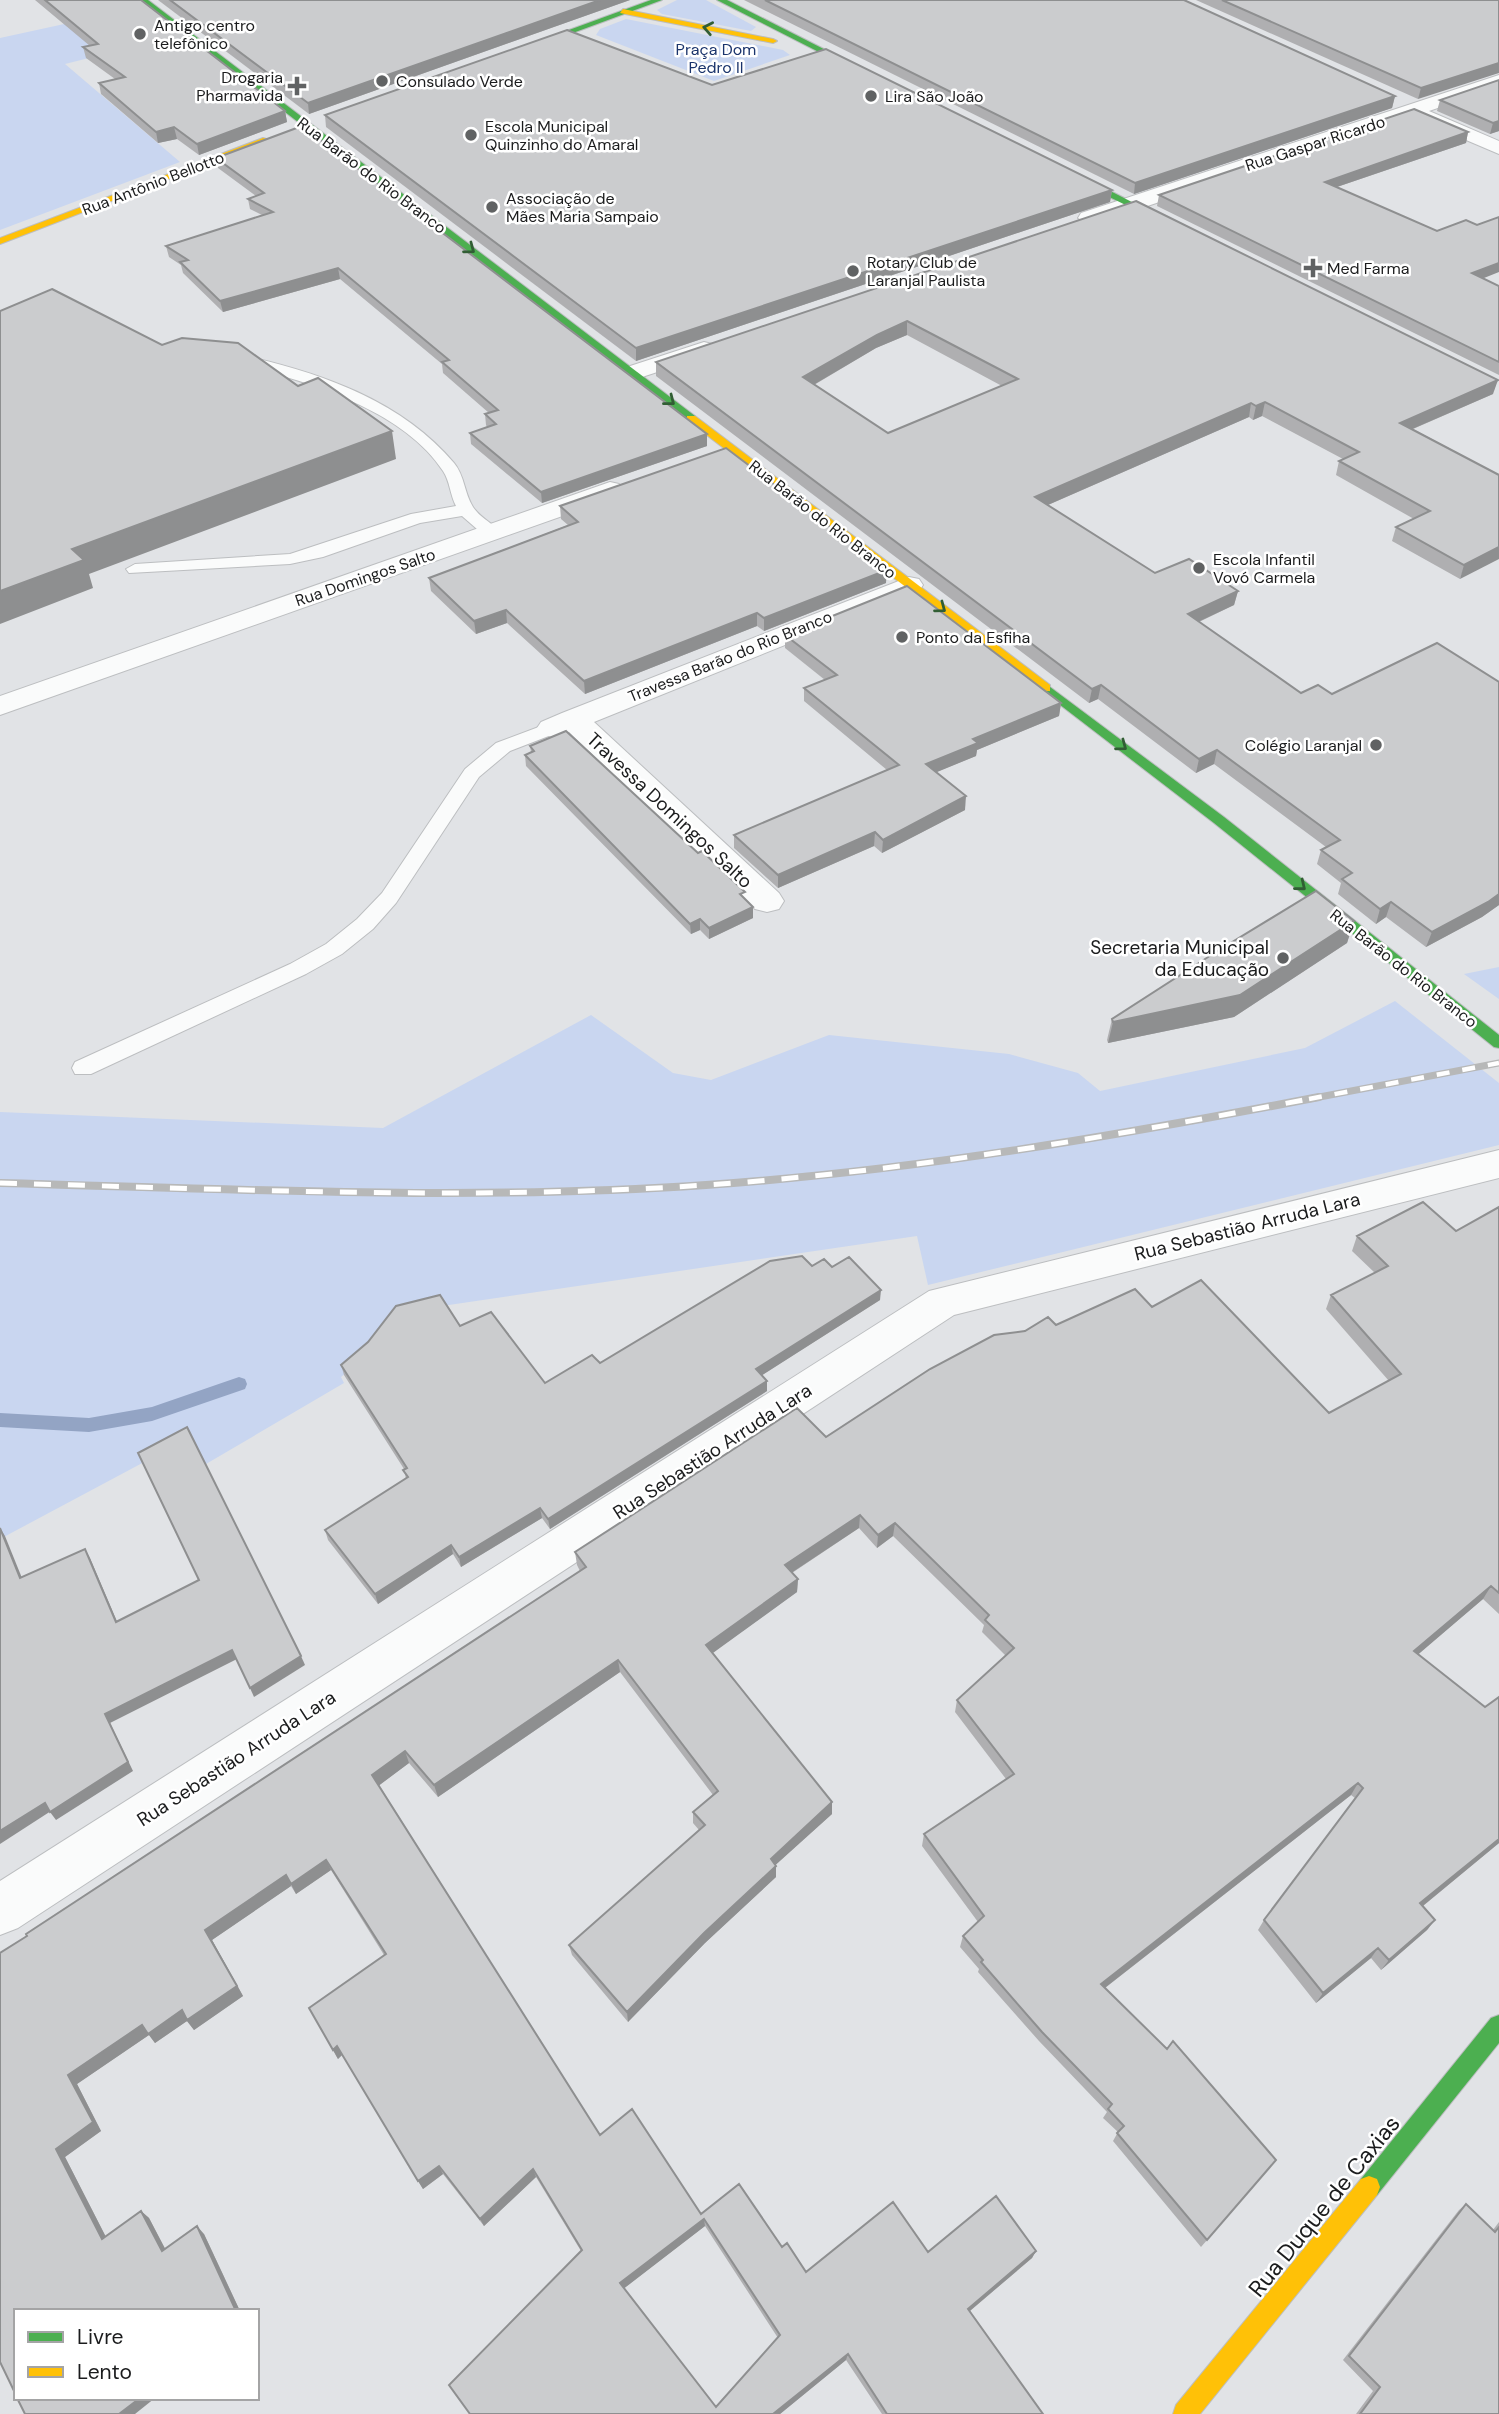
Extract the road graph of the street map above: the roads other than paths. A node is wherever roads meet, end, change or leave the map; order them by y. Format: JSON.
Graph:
{"nodes":[{"id":1,"x":142,"y":0,"type":"edge"},
{"id":2,"x":658,"y":0,"type":"edge"},
{"id":3,"x":721,"y":0,"type":"edge"},
{"id":4,"x":597,"y":4,"type":"edge"},
{"id":5,"x":626,"y":12,"type":"junction"},
{"id":6,"x":570,"y":31,"type":"junction"},
{"id":7,"x":595,"y":41,"type":"edge"},
{"id":8,"x":823,"y":51,"type":"junction"},
{"id":9,"x":507,"y":54,"type":"edge"},
{"id":10,"x":794,"y":61,"type":"edge"},
{"id":11,"x":1499,"y":81,"type":"edge"},
{"id":12,"x":887,"y":83,"type":"edge"},
{"id":13,"x":1389,"y":96,"type":"edge"},
{"id":14,"x":1414,"y":110,"type":"junction"},
{"id":15,"x":328,"y":117,"type":"edge"},
{"id":16,"x":306,"y":125,"type":"junction"},
{"id":17,"x":1499,"y":148,"type":"edge"},
{"id":18,"x":1046,"y":162,"type":"edge"},
{"id":19,"x":1131,"y":204,"type":"junction"},
{"id":20,"x":1066,"y":226,"type":"edge"},
{"id":21,"x":1192,"y":234,"type":"edge"},
{"id":22,"x":0,"y":241,"type":"edge"},
{"id":23,"x":727,"y":341,"type":"edge"},
{"id":24,"x":226,"y":357,"type":"edge"},
{"id":25,"x":633,"y":373,"type":"junction"},
{"id":26,"x":630,"y":484,"type":"edge"},
{"id":27,"x":465,"y":510,"type":"junction"},
{"id":28,"x":491,"y":532,"type":"junction"},
{"id":29,"x":135,"y":569,"type":"dead end"},
{"id":30,"x":909,"y":585,"type":"junction"},
{"id":31,"x":0,"y":706,"type":"edge"},
{"id":32,"x":562,"y":724,"type":"junction"},
{"id":33,"x":767,"y":901,"type":"dead end"},
{"id":34,"x":1499,"y":1043,"type":"edge"},
{"id":35,"x":83,"y":1068,"type":"dead end"},
{"id":36,"x":1499,"y":1164,"type":"edge"},
{"id":37,"x":0,"y":1910,"type":"edge"},
{"id":38,"x":1499,"y":2026,"type":"edge"},
{"id":39,"x":1185,"y":2414,"type":"edge"}],
"edges":[{"from":1,"to":16,"type":"main road","name":"Rua Barão do Rio Branco"},
{"from":2,"to":5,"type":"main road"},
{"from":3,"to":8,"type":"main road"},
{"from":4,"to":5,"type":"main road"},
{"from":5,"to":6,"type":"main road"},
{"from":8,"to":5,"type":"main road","one_way":true},
{"from":6,"to":7,"type":"street"},
{"from":6,"to":9,"type":"main road"},
{"from":8,"to":10,"type":"street"},
{"from":8,"to":12,"type":"main road"},
{"from":11,"to":14,"type":"street","name":"Rua Gaspar Ricardo"},
{"from":13,"to":14,"type":"street"},
{"from":14,"to":17,"type":"street"},
{"from":14,"to":19,"type":"street","name":"Rua Gaspar Ricardo"},
{"from":15,"to":16,"type":"main road","name":"Rua Antônio Bellotto"},
{"from":16,"to":22,"type":"main road","name":"Rua Antônio Bellotto"},
{"from":16,"to":25,"type":"main road","name":"Rua Barão do Rio Branco","one_way":true},
{"from":18,"to":19,"type":"main road"},
{"from":19,"to":20,"type":"street","name":"Rua Gaspar Ricardo"},
{"from":19,"to":21,"type":"main road"},
{"from":23,"to":25,"type":"street"},
{"from":24,"to":27,"type":"lane"},
{"from":25,"to":30,"type":"main road","name":"Rua Barão do Rio Branco","one_way":true},
{"from":26,"to":28,"type":"street","name":"Rua Domingos Salto"},
{"from":27,"to":28,"type":"lane"},
{"from":27,"to":29,"type":"lane"},
{"from":28,"to":31,"type":"street","name":"Rua Domingos Salto"},
{"from":30,"to":32,"type":"street","name":"Travessa Barão do Rio Branco"},
{"from":30,"to":34,"type":"main road","name":"Rua Barão do Rio Branco","one_way":true},
{"from":32,"to":33,"type":"street","name":"Travessa Domingos Salto"},
{"from":32,"to":35,"type":"lane"},
{"from":36,"to":37,"type":"street","name":"Rua Sebastião Arruda Lara"},
{"from":38,"to":39,"type":"main road","name":"Rua Duque de Caxias"}]}
